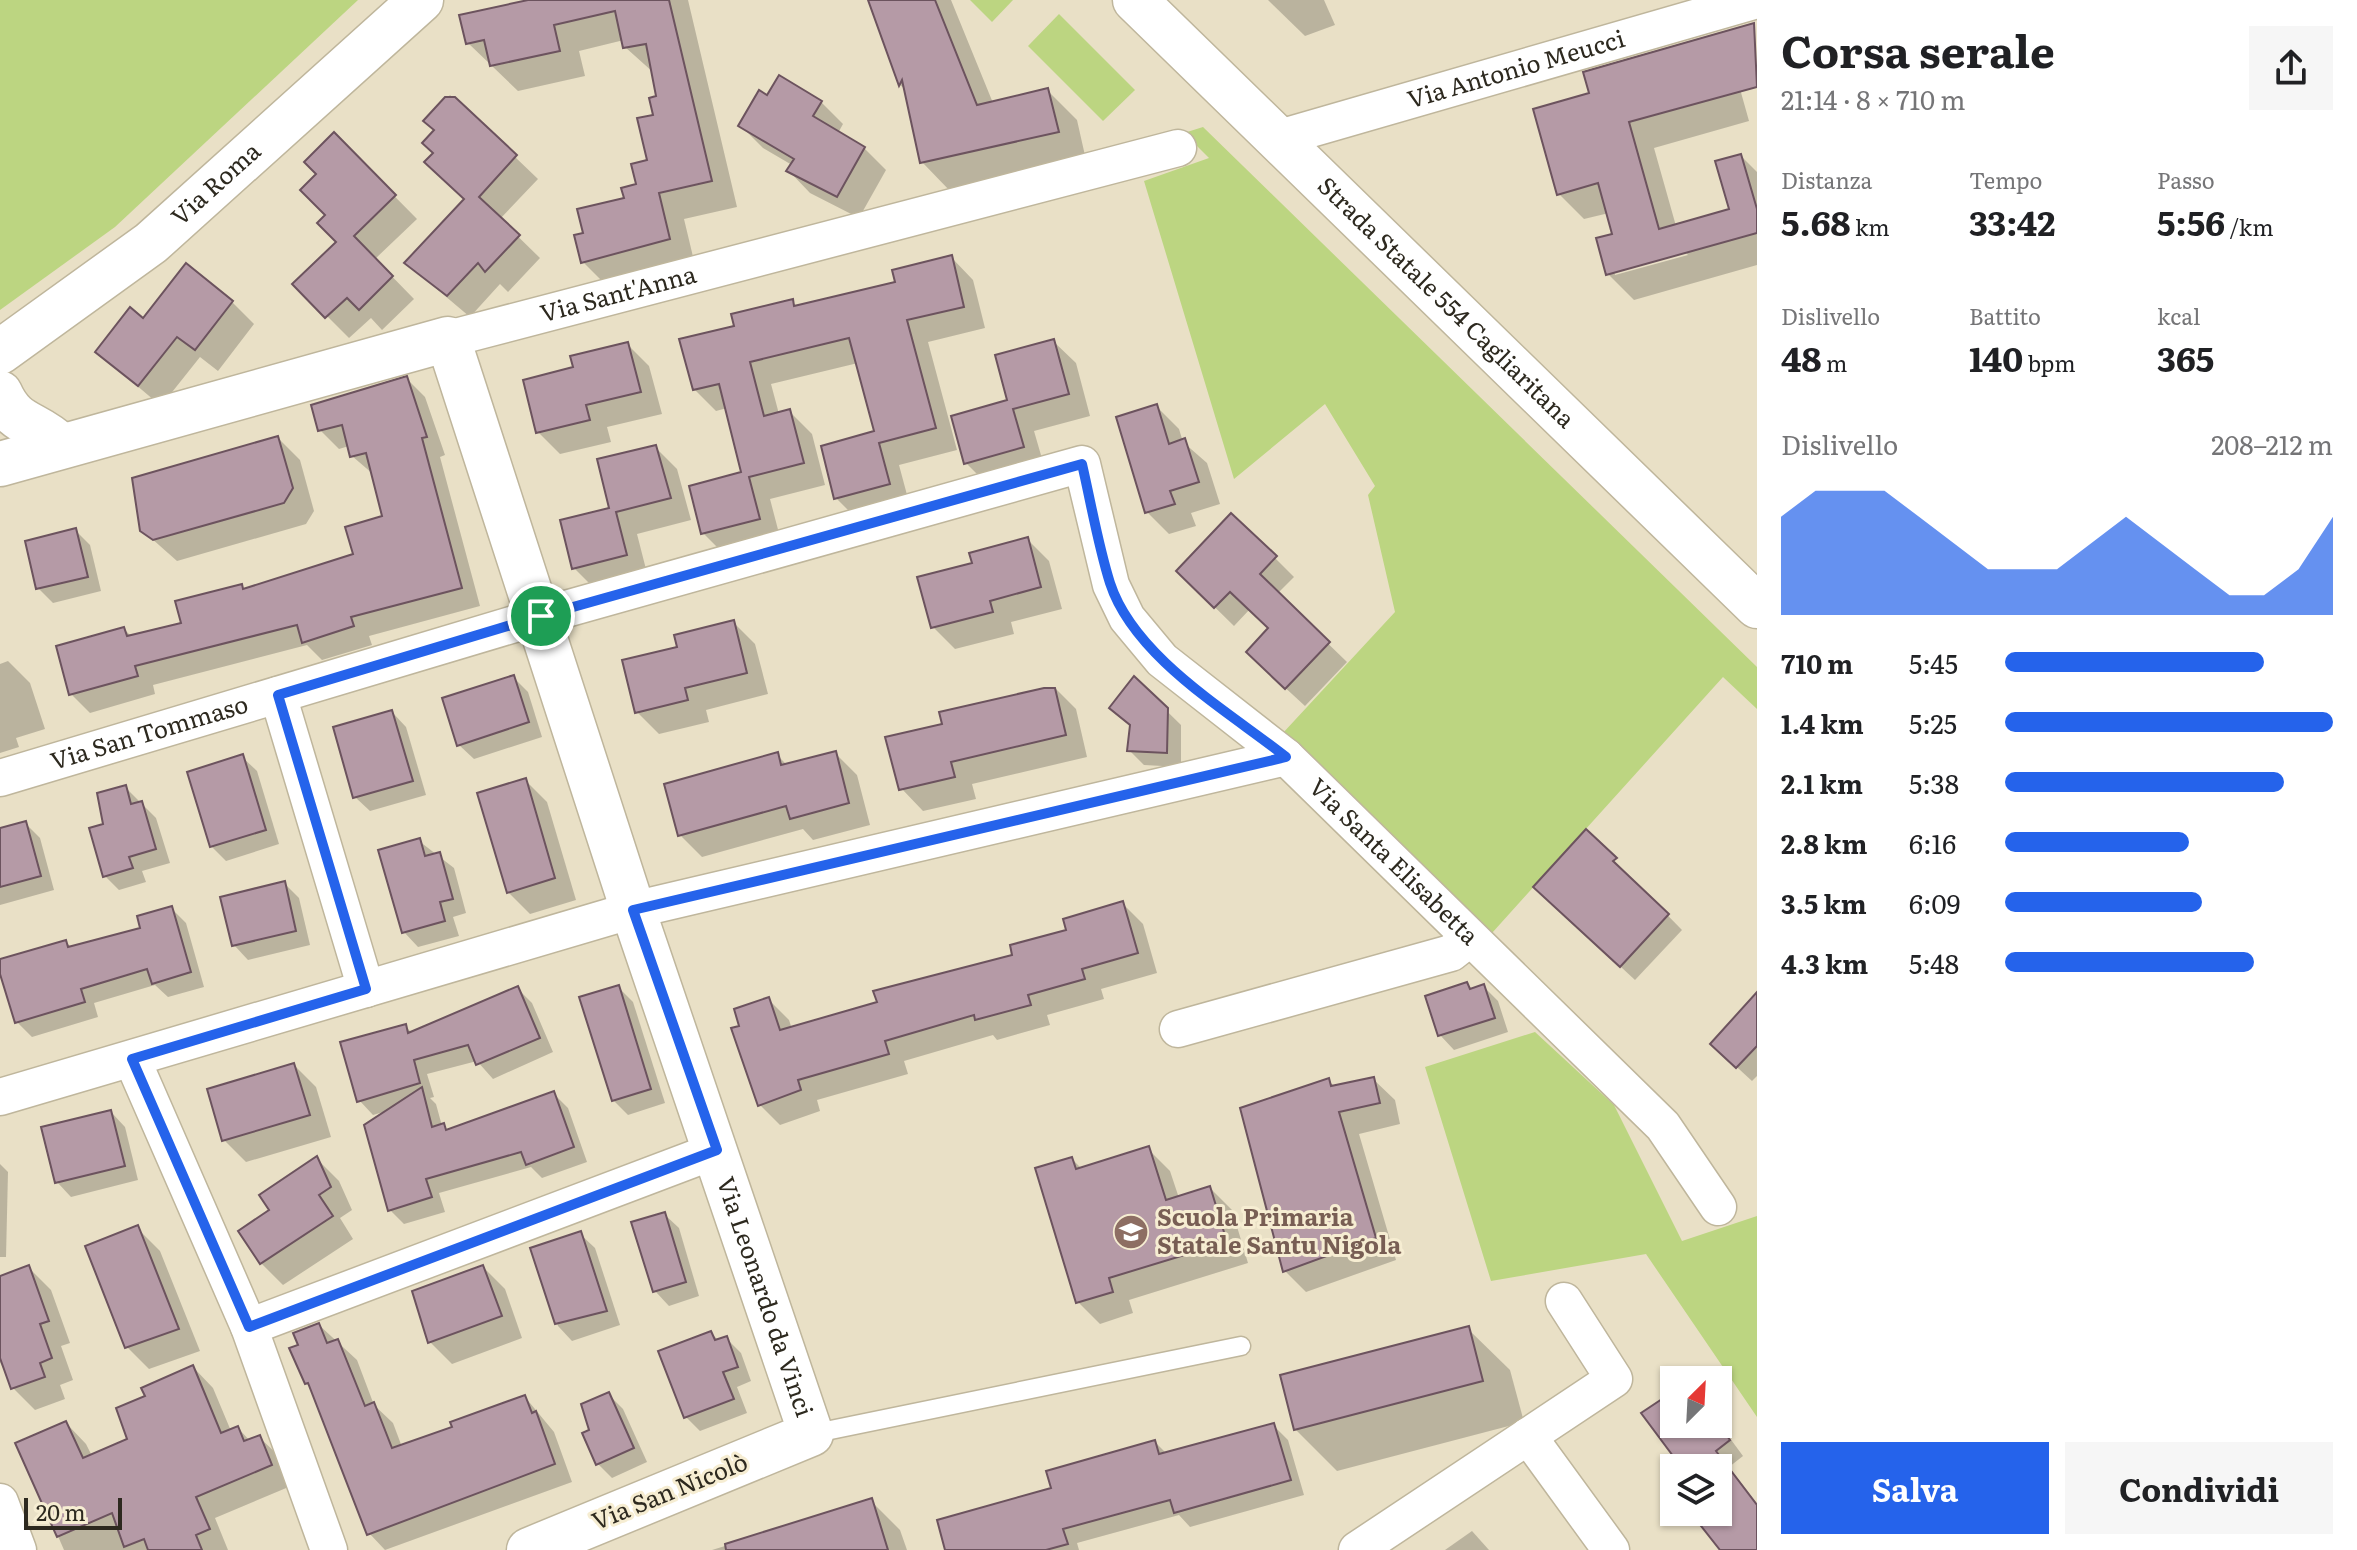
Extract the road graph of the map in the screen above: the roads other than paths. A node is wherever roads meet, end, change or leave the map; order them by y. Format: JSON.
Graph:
{"nodes":[{"id":1,"x":421,"y":0,"type":"edge"},
{"id":2,"x":1135,"y":0,"type":"edge"},
{"id":3,"x":1757,"y":0,"type":"edge"},
{"id":4,"x":1276,"y":139,"type":"junction"},
{"id":5,"x":1178,"y":148,"type":"dead end"},
{"id":6,"x":448,"y":339,"type":"junction"},
{"id":7,"x":0,"y":352,"type":"edge"},
{"id":8,"x":0,"y":393,"type":"edge"},
{"id":9,"x":60,"y":445,"type":"junction"},
{"id":10,"x":0,"y":464,"type":"edge"},
{"id":11,"x":1082,"y":464,"type":"joint"},
{"id":12,"x":1757,"y":606,"type":"edge"},
{"id":13,"x":541,"y":616,"type":"junction"},
{"id":14,"x":278,"y":695,"type":"junction"},
{"id":15,"x":1286,"y":757,"type":"junction"},
{"id":16,"x":0,"y":778,"type":"edge"},
{"id":17,"x":633,"y":910,"type":"junction"},
{"id":18,"x":1470,"y":938,"type":"junction"},
{"id":19,"x":366,"y":989,"type":"junction"},
{"id":20,"x":1178,"y":1029,"type":"dead end"},
{"id":21,"x":132,"y":1059,"type":"junction"},
{"id":22,"x":0,"y":1097,"type":"edge"},
{"id":23,"x":717,"y":1150,"type":"junction"},
{"id":24,"x":1718,"y":1207,"type":"dead end"},
{"id":25,"x":1564,"y":1301,"type":"dead end"},
{"id":26,"x":249,"y":1327,"type":"junction"},
{"id":27,"x":1241,"y":1346,"type":"dead end"},
{"id":28,"x":811,"y":1434,"type":"junction"},
{"id":29,"x":1528,"y":1436,"type":"junction"},
{"id":30,"x":0,"y":1502,"type":"edge"},
{"id":31,"x":557,"y":1545,"type":"edge"},
{"id":32,"x":18,"y":1550,"type":"edge"},
{"id":33,"x":329,"y":1550,"type":"edge"},
{"id":34,"x":1357,"y":1550,"type":"edge"},
{"id":35,"x":1611,"y":1550,"type":"edge"}],
"edges":[{"from":1,"to":7,"type":"street","name":"Via Roma"},
{"from":2,"to":4,"type":"street","name":"Strada Statale 554 Cagliaritana"},
{"from":3,"to":4,"type":"street","name":"Via Antonio Meucci"},
{"from":4,"to":12,"type":"street","name":"Strada Statale 554 Cagliaritana"},
{"from":5,"to":6,"type":"street","name":"Via Sant'Anna"},
{"from":6,"to":9,"type":"street","name":"Via Sant'Anna"},
{"from":6,"to":13,"type":"street","name":"Via Leonardo da Vinci"},
{"from":8,"to":9,"type":"street"},
{"from":9,"to":10,"type":"street","name":"Via Sant'Anna"},
{"from":11,"to":13,"type":"street","name":"Via San Tommaso"},
{"from":11,"to":15,"type":"street","name":"Via Santa Elisabetta"},
{"from":13,"to":14,"type":"street","name":"Via San Tommaso"},
{"from":13,"to":17,"type":"street","name":"Via Leonardo da Vinci"},
{"from":14,"to":16,"type":"street","name":"Via San Tommaso"},
{"from":14,"to":19,"type":"street"},
{"from":15,"to":17,"type":"street"},
{"from":15,"to":18,"type":"street","name":"Via Santa Elisabetta"},
{"from":17,"to":19,"type":"street"},
{"from":17,"to":23,"type":"street","name":"Via Leonardo da Vinci"},
{"from":18,"to":20,"type":"street"},
{"from":18,"to":24,"type":"street","name":"Via Santa Elisabetta"},
{"from":19,"to":21,"type":"street"},
{"from":21,"to":22,"type":"street"},
{"from":21,"to":26,"type":"street"},
{"from":23,"to":26,"type":"street"},
{"from":23,"to":28,"type":"street","name":"Via Leonardo da Vinci"},
{"from":25,"to":29,"type":"street"},
{"from":26,"to":33,"type":"street"},
{"from":27,"to":28,"type":"lane"},
{"from":28,"to":31,"type":"street","name":"Via San Nicolò"},
{"from":29,"to":34,"type":"street"},
{"from":29,"to":35,"type":"street"},
{"from":30,"to":32,"type":"street"}]}
